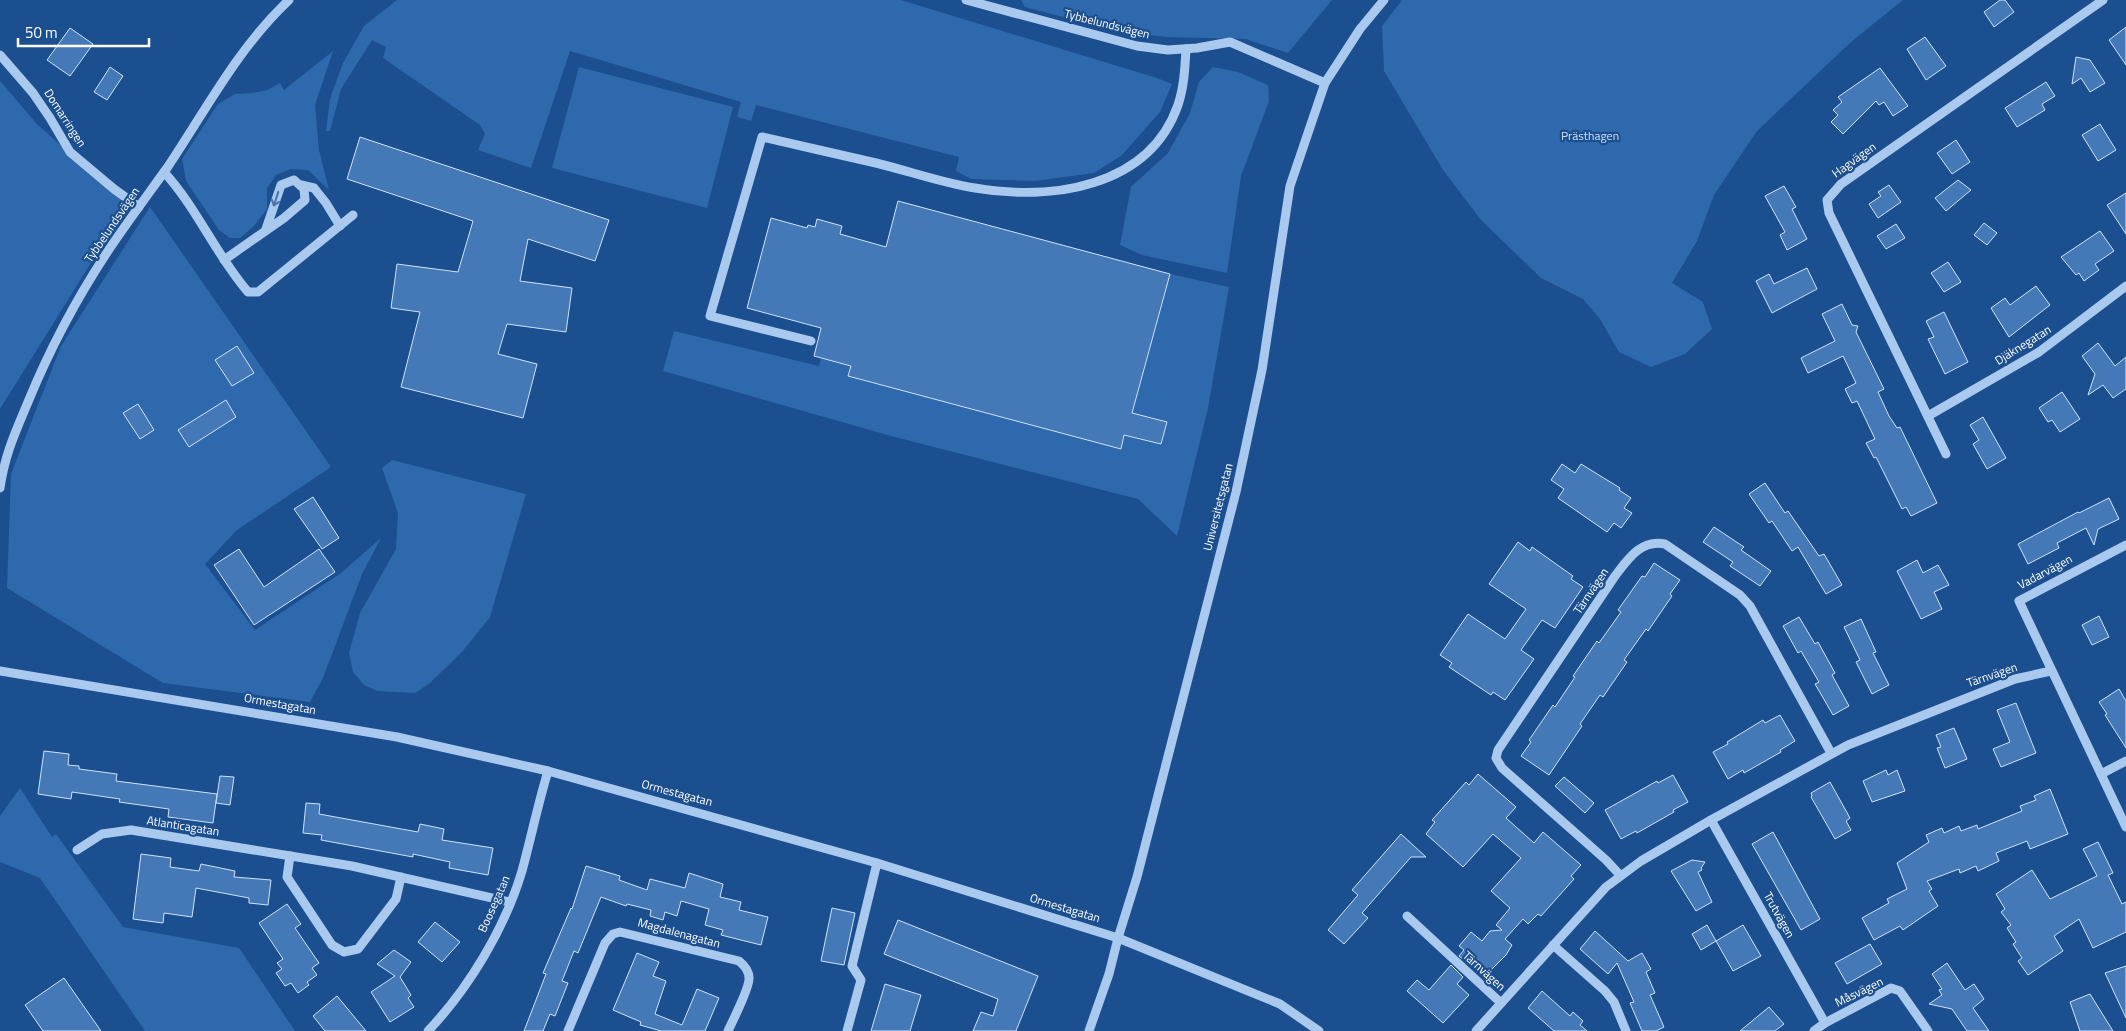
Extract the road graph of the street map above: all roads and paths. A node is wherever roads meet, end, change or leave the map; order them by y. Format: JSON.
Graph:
{"nodes":[{"id":1,"x":289,"y":0,"type":"edge"},
{"id":2,"x":966,"y":0,"type":"edge"},
{"id":3,"x":1005,"y":0,"type":"edge"},
{"id":4,"x":1384,"y":0,"type":"edge"},
{"id":5,"x":2103,"y":0,"type":"edge"},
{"id":6,"x":1001,"y":10,"type":"junction"},
{"id":7,"x":1186,"y":49,"type":"junction"},
{"id":8,"x":0,"y":55,"type":"edge"},
{"id":9,"x":1325,"y":84,"type":"junction"},
{"id":10,"x":164,"y":172,"type":"junction"},
{"id":11,"x":300,"y":185,"type":"junction"},
{"id":12,"x":139,"y":206,"type":"junction"},
{"id":13,"x":354,"y":215,"type":"dead end"},
{"id":14,"x":340,"y":226,"type":"junction"},
{"id":15,"x":266,"y":229,"type":"junction"},
{"id":16,"x":224,"y":260,"type":"junction"},
{"id":17,"x":2126,"y":286,"type":"edge"},
{"id":18,"x":811,"y":341,"type":"dead end"},
{"id":19,"x":1928,"y":416,"type":"junction"},
{"id":20,"x":1946,"y":454,"type":"dead end"},
{"id":21,"x":0,"y":488,"type":"edge"},
{"id":22,"x":2126,"y":545,"type":"edge"},
{"id":23,"x":0,"y":671,"type":"edge"},
{"id":24,"x":2051,"y":671,"type":"junction"},
{"id":25,"x":1831,"y":753,"type":"junction"},
{"id":26,"x":2126,"y":761,"type":"edge"},
{"id":27,"x":548,"y":771,"type":"junction"},
{"id":28,"x":2101,"y":774,"type":"junction"},
{"id":29,"x":1711,"y":820,"type":"junction"},
{"id":30,"x":2126,"y":827,"type":"edge"},
{"id":31,"x":77,"y":850,"type":"dead end"},
{"id":32,"x":290,"y":856,"type":"junction"},
{"id":33,"x":877,"y":863,"type":"junction"},
{"id":34,"x":1620,"y":875,"type":"junction"},
{"id":35,"x":401,"y":877,"type":"junction"},
{"id":36,"x":510,"y":902,"type":"junction"},
{"id":37,"x":1407,"y":916,"type":"dead end"},
{"id":38,"x":1118,"y":938,"type":"junction"},
{"id":39,"x":1553,"y":945,"type":"junction"},
{"id":40,"x":1501,"y":1003,"type":"junction"},
{"id":41,"x":1824,"y":1023,"type":"junction"},
{"id":42,"x":428,"y":1031,"type":"edge"},
{"id":43,"x":568,"y":1031,"type":"edge"},
{"id":44,"x":728,"y":1031,"type":"edge"},
{"id":45,"x":847,"y":1031,"type":"edge"},
{"id":46,"x":1089,"y":1031,"type":"edge"},
{"id":47,"x":1320,"y":1031,"type":"edge"},
{"id":48,"x":1476,"y":1031,"type":"edge"},
{"id":49,"x":1626,"y":1031,"type":"edge"},
{"id":50,"x":1814,"y":1031,"type":"edge"},
{"id":51,"x":1928,"y":1031,"type":"edge"}],
"edges":[{"from":1,"to":10,"type":"street","name":"Tybbelundsvägen"},
{"from":2,"to":6,"type":"street","name":"Tybbelundsvägen"},
{"from":3,"to":6,"type":"street"},
{"from":4,"to":9,"type":"street","name":"Universitetsgatan"},
{"from":5,"to":19,"type":"street","name":"Hagvägen"},
{"from":6,"to":7,"type":"street","name":"Tybbelundsvägen"},
{"from":7,"to":9,"type":"street","name":"Tybbelundsvägen"},
{"from":7,"to":18,"type":"street"},
{"from":8,"to":12,"type":"street","name":"Domarringen"},
{"from":9,"to":38,"type":"street","name":"Universitetsgatan"},
{"from":10,"to":12,"type":"street","name":"Tybbelundsvägen"},
{"from":10,"to":16,"type":"street"},
{"from":11,"to":14,"type":"street"},
{"from":11,"to":15,"type":"street"},
{"from":11,"to":15,"type":"street","one_way":true},
{"from":12,"to":21,"type":"street","name":"Tybbelundsvägen"},
{"from":13,"to":14,"type":"street"},
{"from":14,"to":16,"type":"street"},
{"from":15,"to":16,"type":"street"},
{"from":17,"to":19,"type":"street","name":"Djäknegatan"},
{"from":19,"to":20,"type":"street","name":"Hagvägen"},
{"from":22,"to":24,"type":"street","name":"Vadarvägen"},
{"from":23,"to":27,"type":"street","name":"Ormestagatan"},
{"from":24,"to":25,"type":"street","name":"Tärnvägen"},
{"from":24,"to":28,"type":"street"},
{"from":25,"to":29,"type":"street","name":"Tärnvägen"},
{"from":25,"to":34,"type":"street","name":"Tärnvägen"},
{"from":26,"to":28,"type":"street"},
{"from":27,"to":33,"type":"street","name":"Ormestagatan"},
{"from":27,"to":36,"type":"street","name":"Boosegatan"},
{"from":28,"to":30,"type":"street"},
{"from":29,"to":34,"type":"street","name":"Tärnvägen"},
{"from":29,"to":41,"type":"street","name":"Trutvägen"},
{"from":31,"to":32,"type":"street","name":"Atlanticagatan"},
{"from":32,"to":35,"type":"street","name":"Atlanticagatan"},
{"from":32,"to":35,"type":"street"},
{"from":33,"to":38,"type":"street","name":"Ormestagatan"},
{"from":33,"to":45,"type":"street"},
{"from":34,"to":39,"type":"street","name":"Tärnvägen"},
{"from":35,"to":36,"type":"street","name":"Atlanticagatan"},
{"from":36,"to":42,"type":"street","name":"Boosegatan"},
{"from":37,"to":40,"type":"street","name":"Tärnvägen"},
{"from":38,"to":46,"type":"street","name":"Universitetsgatan"},
{"from":38,"to":47,"type":"street","name":"Ormestagatan"},
{"from":39,"to":40,"type":"street","name":"Tärnvägen"},
{"from":39,"to":49,"type":"street"},
{"from":40,"to":48,"type":"street","name":"Tärnvägen"},
{"from":41,"to":50,"type":"street","name":"Måsvägen"},
{"from":41,"to":51,"type":"street","name":"Måsvägen"},
{"from":43,"to":44,"type":"street","name":"Magdalenagatan"}]}
